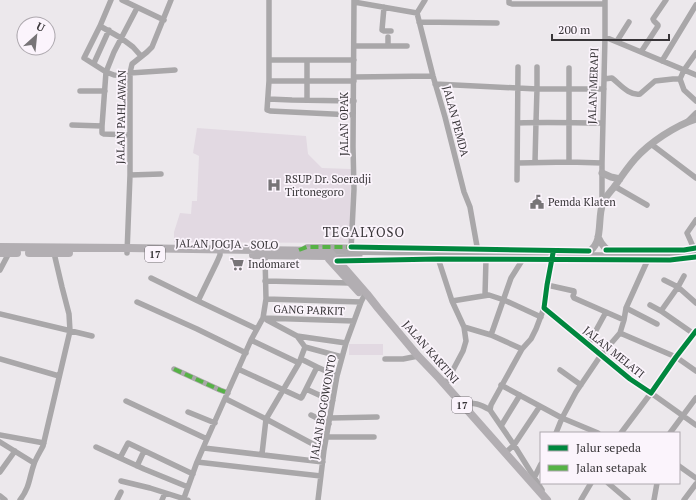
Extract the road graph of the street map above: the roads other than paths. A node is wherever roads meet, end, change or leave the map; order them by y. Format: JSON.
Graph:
{"nodes":[{"id":1,"x":111,"y":0,"type":"edge"},
{"id":2,"x":122,"y":0,"type":"edge"},
{"id":3,"x":171,"y":0,"type":"edge"},
{"id":4,"x":269,"y":0,"type":"edge"},
{"id":5,"x":388,"y":0,"type":"edge"},
{"id":6,"x":425,"y":0,"type":"edge"},
{"id":7,"x":509,"y":0,"type":"edge"},
{"id":8,"x":666,"y":0,"type":"edge"},
{"id":9,"x":354,"y":1,"type":"edge"},
{"id":10,"x":132,"y":2,"type":"edge"},
{"id":11,"x":548,"y":2,"type":"edge"},
{"id":12,"x":591,"y":2,"type":"edge"},
{"id":13,"x":605,"y":2,"type":"edge"},
{"id":14,"x":696,"y":6,"type":"edge"},
{"id":15,"x":386,"y":7,"type":"junction"},
{"id":16,"x":137,"y":8,"type":"junction"},
{"id":17,"x":417,"y":13,"type":"junction"},
{"id":18,"x":164,"y":20,"type":"junction"},
{"id":19,"x":419,"y":22,"type":"junction"},
{"id":20,"x":629,"y":22,"type":"dead end"},
{"id":21,"x":496,"y":23,"type":"dead end"},
{"id":22,"x":100,"y":26,"type":"junction"},
{"id":23,"x":109,"y":30,"type":"junction"},
{"id":24,"x":605,"y":37,"type":"junction"},
{"id":25,"x":121,"y":38,"type":"junction"},
{"id":26,"x":617,"y":41,"type":"junction"},
{"id":27,"x":354,"y":46,"type":"junction"},
{"id":28,"x":388,"y":46,"type":"junction"},
{"id":29,"x":407,"y":46,"type":"dead end"},
{"id":30,"x":641,"y":52,"type":"junction"},
{"id":31,"x":696,"y":53,"type":"edge"},
{"id":32,"x":141,"y":56,"type":"junction"},
{"id":33,"x":269,"y":60,"type":"junction"},
{"id":34,"x":307,"y":60,"type":"junction"},
{"id":35,"x":354,"y":60,"type":"junction"},
{"id":36,"x":662,"y":61,"type":"junction"},
{"id":37,"x":94,"y":63,"type":"junction"},
{"id":38,"x":518,"y":67,"type":"dead end"},
{"id":39,"x":537,"y":67,"type":"dead end"},
{"id":40,"x":569,"y":68,"type":"dead end"},
{"id":41,"x":175,"y":70,"type":"dead end"},
{"id":42,"x":684,"y":70,"type":"junction"},
{"id":43,"x":106,"y":72,"type":"junction"},
{"id":44,"x":130,"y":75,"type":"junction"},
{"id":45,"x":696,"y":75,"type":"edge"},
{"id":46,"x":433,"y":76,"type":"junction"},
{"id":47,"x":354,"y":79,"type":"junction"},
{"id":48,"x":604,"y":79,"type":"junction"},
{"id":49,"x":680,"y":80,"type":"junction"},
{"id":50,"x":269,"y":81,"type":"junction"},
{"id":51,"x":307,"y":81,"type":"junction"},
{"id":52,"x":435,"y":84,"type":"junction"},
{"id":53,"x":518,"y":89,"type":"junction"},
{"id":54,"x":536,"y":89,"type":"junction"},
{"id":55,"x":604,"y":89,"type":"junction"},
{"id":56,"x":569,"y":90,"type":"junction"},
{"id":57,"x":80,"y":91,"type":"dead end"},
{"id":58,"x":105,"y":91,"type":"junction"},
{"id":59,"x":268,"y":99,"type":"junction"},
{"id":60,"x":307,"y":100,"type":"junction"},
{"id":61,"x":354,"y":101,"type":"junction"},
{"id":62,"x":696,"y":101,"type":"edge"},
{"id":63,"x":696,"y":113,"type":"edge"},
{"id":64,"x":354,"y":115,"type":"junction"},
{"id":65,"x":696,"y":119,"type":"edge"},
{"id":66,"x":536,"y":122,"type":"junction"},
{"id":67,"x":688,"y":122,"type":"junction"},
{"id":68,"x":518,"y":123,"type":"junction"},
{"id":69,"x":569,"y":123,"type":"junction"},
{"id":70,"x":603,"y":123,"type":"junction"},
{"id":71,"x":72,"y":125,"type":"dead end"},
{"id":72,"x":102,"y":126,"type":"junction"},
{"id":73,"x":130,"y":135,"type":"junction"},
{"id":74,"x":651,"y":144,"type":"junction"},
{"id":75,"x":535,"y":162,"type":"junction"},
{"id":76,"x":569,"y":162,"type":"junction"},
{"id":77,"x":518,"y":163,"type":"junction"},
{"id":78,"x":602,"y":163,"type":"junction"},
{"id":79,"x":602,"y":173,"type":"junction"},
{"id":80,"x":160,"y":174,"type":"dead end"},
{"id":81,"x":130,"y":175,"type":"junction"},
{"id":82,"x":696,"y":178,"type":"edge"},
{"id":83,"x":620,"y":179,"type":"junction"},
{"id":84,"x":517,"y":180,"type":"dead end"},
{"id":85,"x":614,"y":186,"type":"junction"},
{"id":86,"x":602,"y":204,"type":"junction"},
{"id":87,"x":648,"y":205,"type":"dead end"},
{"id":88,"x":696,"y":220,"type":"edge"},
{"id":89,"x":598,"y":237,"type":"junction"},
{"id":90,"x":0,"y":247,"type":"edge"},
{"id":91,"x":299,"y":250,"type":"junction"},
{"id":92,"x":606,"y":250,"type":"junction"},
{"id":93,"x":128,"y":251,"type":"junction"},
{"id":94,"x":695,"y":251,"type":"edge"},
{"id":95,"x":220,"y":252,"type":"junction"},
{"id":96,"x":351,"y":252,"type":"junction"},
{"id":97,"x":478,"y":252,"type":"junction"},
{"id":98,"x":586,"y":252,"type":"junction"},
{"id":99,"x":0,"y":253,"type":"edge"},
{"id":100,"x":9,"y":253,"type":"junction"},
{"id":101,"x":54,"y":253,"type":"junction"},
{"id":102,"x":402,"y":254,"type":"junction"},
{"id":103,"x":489,"y":254,"type":"junction"},
{"id":104,"x":615,"y":255,"type":"junction"},
{"id":105,"x":265,"y":256,"type":"junction"},
{"id":106,"x":437,"y":256,"type":"junction"},
{"id":107,"x":553,"y":256,"type":"junction"},
{"id":108,"x":331,"y":257,"type":"junction"},
{"id":109,"x":648,"y":257,"type":"junction"},
{"id":110,"x":696,"y":257,"type":"edge"},
{"id":111,"x":523,"y":259,"type":"junction"},
{"id":112,"x":0,"y":270,"type":"edge"},
{"id":113,"x":684,"y":276,"type":"dead end"},
{"id":114,"x":151,"y":278,"type":"dead end"},
{"id":115,"x":664,"y":280,"type":"dead end"},
{"id":116,"x":265,"y":282,"type":"junction"},
{"id":117,"x":350,"y":283,"type":"junction"},
{"id":118,"x":547,"y":285,"type":"junction"},
{"id":119,"x":678,"y":288,"type":"junction"},
{"id":120,"x":485,"y":295,"type":"junction"},
{"id":121,"x":266,"y":299,"type":"junction"},
{"id":122,"x":363,"y":299,"type":"junction"},
{"id":123,"x":504,"y":300,"type":"junction"},
{"id":124,"x":198,"y":301,"type":"junction"},
{"id":125,"x":452,"y":301,"type":"junction"},
{"id":126,"x":137,"y":302,"type":"dead end"},
{"id":127,"x":696,"y":303,"type":"edge"},
{"id":128,"x":650,"y":305,"type":"dead end"},
{"id":129,"x":378,"y":308,"type":"junction"},
{"id":130,"x":544,"y":308,"type":"junction"},
{"id":131,"x":626,"y":308,"type":"junction"},
{"id":132,"x":661,"y":311,"type":"junction"},
{"id":133,"x":606,"y":312,"type":"junction"},
{"id":134,"x":0,"y":314,"type":"edge"},
{"id":135,"x":541,"y":317,"type":"junction"},
{"id":136,"x":264,"y":318,"type":"junction"},
{"id":137,"x":624,"y":320,"type":"junction"},
{"id":138,"x":354,"y":321,"type":"junction"},
{"id":139,"x":657,"y":324,"type":"dead end"},
{"id":140,"x":464,"y":327,"type":"junction"},
{"id":141,"x":257,"y":328,"type":"junction"},
{"id":142,"x":70,"y":331,"type":"junction"},
{"id":143,"x":695,"y":332,"type":"edge"},
{"id":144,"x":620,"y":333,"type":"junction"},
{"id":145,"x":491,"y":335,"type":"junction"},
{"id":146,"x":92,"y":336,"type":"dead end"},
{"id":147,"x":298,"y":336,"type":"junction"},
{"id":148,"x":252,"y":340,"type":"junction"},
{"id":149,"x":346,"y":343,"type":"junction"},
{"id":150,"x":588,"y":345,"type":"junction"},
{"id":151,"x":305,"y":347,"type":"junction"},
{"id":152,"x":522,"y":349,"type":"junction"},
{"id":153,"x":246,"y":353,"type":"junction"},
{"id":154,"x":601,"y":355,"type":"junction"},
{"id":155,"x":342,"y":356,"type":"junction"},
{"id":156,"x":418,"y":356,"type":"junction"},
{"id":157,"x":676,"y":357,"type":"junction"},
{"id":158,"x":0,"y":359,"type":"edge"},
{"id":159,"x":385,"y":359,"type":"dead end"},
{"id":160,"x":300,"y":361,"type":"junction"},
{"id":161,"x":317,"y":367,"type":"junction"},
{"id":162,"x":174,"y":369,"type":"dead end"},
{"id":163,"x":238,"y":369,"type":"junction"},
{"id":164,"x":560,"y":370,"type":"dead end"},
{"id":165,"x":696,"y":371,"type":"edge"},
{"id":166,"x":59,"y":376,"type":"junction"},
{"id":167,"x":337,"y":376,"type":"junction"},
{"id":168,"x":445,"y":385,"type":"junction"},
{"id":169,"x":502,"y":385,"type":"junction"},
{"id":170,"x":581,"y":385,"type":"junction"},
{"id":171,"x":306,"y":389,"type":"junction"},
{"id":172,"x":283,"y":390,"type":"junction"},
{"id":173,"x":228,"y":393,"type":"junction"},
{"id":174,"x":651,"y":393,"type":"junction"},
{"id":175,"x":520,"y":395,"type":"junction"},
{"id":176,"x":696,"y":398,"type":"edge"},
{"id":177,"x":226,"y":399,"type":"junction"},
{"id":178,"x":333,"y":400,"type":"junction"},
{"id":179,"x":126,"y":401,"type":"dead end"},
{"id":180,"x":462,"y":404,"type":"junction"},
{"id":181,"x":540,"y":406,"type":"junction"},
{"id":182,"x":490,"y":410,"type":"junction"},
{"id":183,"x":188,"y":412,"type":"dead end"},
{"id":184,"x":311,"y":415,"type":"dead end"},
{"id":185,"x":377,"y":416,"type":"dead end"},
{"id":186,"x":683,"y":416,"type":"junction"},
{"id":187,"x":562,"y":418,"type":"junction"},
{"id":188,"x":266,"y":419,"type":"junction"},
{"id":189,"x":329,"y":421,"type":"junction"},
{"id":190,"x":215,"y":423,"type":"junction"},
{"id":191,"x":696,"y":425,"type":"edge"},
{"id":192,"x":501,"y":426,"type":"junction"},
{"id":193,"x":556,"y":432,"type":"edge"},
{"id":194,"x":596,"y":432,"type":"edge"},
{"id":195,"x":622,"y":432,"type":"edge"},
{"id":196,"x":671,"y":432,"type":"edge"},
{"id":197,"x":0,"y":434,"type":"edge"},
{"id":198,"x":327,"y":437,"type":"junction"},
{"id":199,"x":374,"y":437,"type":"dead end"},
{"id":200,"x":207,"y":439,"type":"junction"},
{"id":201,"x":0,"y":442,"type":"edge"},
{"id":202,"x":44,"y":443,"type":"junction"},
{"id":203,"x":514,"y":445,"type":"junction"},
{"id":204,"x":96,"y":447,"type":"dead end"},
{"id":205,"x":204,"y":448,"type":"junction"},
{"id":206,"x":144,"y":450,"type":"junction"},
{"id":207,"x":324,"y":450,"type":"junction"},
{"id":208,"x":15,"y":451,"type":"junction"},
{"id":209,"x":505,"y":453,"type":"junction"},
{"id":210,"x":262,"y":454,"type":"junction"},
{"id":211,"x":120,"y":458,"type":"junction"},
{"id":212,"x":197,"y":462,"type":"junction"},
{"id":213,"x":323,"y":462,"type":"junction"},
{"id":214,"x":34,"y":463,"type":"junction"},
{"id":215,"x":137,"y":466,"type":"junction"},
{"id":216,"x":540,"y":466,"type":"edge"},
{"id":217,"x":680,"y":467,"type":"edge"},
{"id":218,"x":0,"y":472,"type":"edge"},
{"id":219,"x":193,"y":474,"type":"junction"},
{"id":220,"x":321,"y":476,"type":"junction"},
{"id":221,"x":696,"y":478,"type":"edge"},
{"id":222,"x":533,"y":480,"type":"junction"},
{"id":223,"x":121,"y":481,"type":"dead end"},
{"id":224,"x":590,"y":484,"type":"edge"},
{"id":225,"x":609,"y":484,"type":"edge"},
{"id":226,"x":657,"y":484,"type":"edge"},
{"id":227,"x":696,"y":484,"type":"edge"},
{"id":228,"x":188,"y":487,"type":"junction"},
{"id":229,"x":120,"y":492,"type":"dead end"},
{"id":230,"x":165,"y":493,"type":"junction"},
{"id":231,"x":0,"y":496,"type":"edge"},
{"id":232,"x":186,"y":499,"type":"edge"},
{"id":233,"x":5,"y":500,"type":"edge"},
{"id":234,"x":20,"y":500,"type":"edge"},
{"id":235,"x":117,"y":500,"type":"edge"},
{"id":236,"x":162,"y":500,"type":"edge"},
{"id":237,"x":318,"y":500,"type":"edge"},
{"id":238,"x":547,"y":500,"type":"edge"},
{"id":239,"x":581,"y":500,"type":"edge"},
{"id":240,"x":628,"y":500,"type":"edge"},
{"id":241,"x":654,"y":500,"type":"edge"},
{"id":242,"x":684,"y":500,"type":"edge"}],
"edges":[{"from":1,"to":22,"type":"street"},
{"from":2,"to":10,"type":"street"},
{"from":3,"to":18,"type":"street","name":"JALAN PAHLAWAN"},
{"from":4,"to":33,"type":"street"},
{"from":5,"to":15,"type":"street"},
{"from":6,"to":17,"type":"street"},
{"from":7,"to":11,"type":"street"},
{"from":8,"to":30,"type":"street"},
{"from":9,"to":15,"type":"street"},
{"from":9,"to":27,"type":"street","name":"JALAN OPAK"},
{"from":10,"to":16,"type":"street"},
{"from":11,"to":12,"type":"street"},
{"from":12,"to":13,"type":"street"},
{"from":13,"to":24,"type":"street","name":"JALAN MERAPI"},
{"from":14,"to":36,"type":"street"},
{"from":15,"to":17,"type":"street"},
{"from":15,"to":28,"type":"street"},
{"from":16,"to":18,"type":"street"},
{"from":16,"to":25,"type":"street"},
{"from":17,"to":19,"type":"street","name":"JALAN PEMDA"},
{"from":18,"to":32,"type":"street","name":"JALAN PAHLAWAN"},
{"from":19,"to":21,"type":"street"},
{"from":19,"to":46,"type":"street","name":"JALAN PEMDA"},
{"from":20,"to":26,"type":"street"},
{"from":22,"to":23,"type":"street"},
{"from":22,"to":37,"type":"street"},
{"from":23,"to":25,"type":"street"},
{"from":23,"to":37,"type":"street"},
{"from":24,"to":26,"type":"street"},
{"from":24,"to":48,"type":"street","name":"JALAN MERAPI"},
{"from":25,"to":32,"type":"street"},
{"from":25,"to":43,"type":"street"},
{"from":26,"to":30,"type":"street"},
{"from":27,"to":28,"type":"street"},
{"from":27,"to":35,"type":"street","name":"JALAN OPAK"},
{"from":28,"to":29,"type":"street"},
{"from":30,"to":36,"type":"street"},
{"from":31,"to":42,"type":"street"},
{"from":32,"to":44,"type":"street","name":"JALAN PAHLAWAN"},
{"from":33,"to":34,"type":"street"},
{"from":33,"to":50,"type":"street"},
{"from":34,"to":35,"type":"street"},
{"from":34,"to":51,"type":"street"},
{"from":35,"to":47,"type":"street","name":"JALAN OPAK"},
{"from":36,"to":42,"type":"street"},
{"from":37,"to":43,"type":"street"},
{"from":38,"to":53,"type":"street"},
{"from":39,"to":54,"type":"street"},
{"from":40,"to":56,"type":"street"},
{"from":41,"to":44,"type":"street"},
{"from":42,"to":45,"type":"street"},
{"from":42,"to":49,"type":"street"},
{"from":43,"to":44,"type":"street"},
{"from":43,"to":58,"type":"street"},
{"from":44,"to":73,"type":"street","name":"JALAN PAHLAWAN"},
{"from":46,"to":47,"type":"street"},
{"from":46,"to":52,"type":"street","name":"JALAN PEMDA"},
{"from":47,"to":51,"type":"street"},
{"from":47,"to":61,"type":"street","name":"JALAN OPAK"},
{"from":48,"to":49,"type":"street"},
{"from":48,"to":55,"type":"street","name":"JALAN MERAPI"},
{"from":49,"to":62,"type":"street"},
{"from":50,"to":51,"type":"street"},
{"from":50,"to":59,"type":"street"},
{"from":51,"to":60,"type":"street"},
{"from":52,"to":53,"type":"street"},
{"from":52,"to":97,"type":"street","name":"JALAN PEMDA"},
{"from":53,"to":54,"type":"street"},
{"from":53,"to":68,"type":"street"},
{"from":54,"to":56,"type":"street"},
{"from":54,"to":66,"type":"street"},
{"from":55,"to":56,"type":"street"},
{"from":55,"to":70,"type":"street","name":"JALAN MERAPI"},
{"from":56,"to":69,"type":"street"},
{"from":57,"to":58,"type":"street"},
{"from":58,"to":72,"type":"street"},
{"from":59,"to":60,"type":"street"},
{"from":59,"to":64,"type":"street"},
{"from":60,"to":61,"type":"street"},
{"from":61,"to":64,"type":"street","name":"JALAN OPAK"},
{"from":63,"to":67,"type":"street"},
{"from":64,"to":96,"type":"street","name":"JALAN OPAK"},
{"from":65,"to":67,"type":"main road"},
{"from":66,"to":68,"type":"street"},
{"from":66,"to":69,"type":"street"},
{"from":66,"to":75,"type":"street"},
{"from":67,"to":74,"type":"main road"},
{"from":68,"to":77,"type":"street"},
{"from":69,"to":70,"type":"street"},
{"from":69,"to":76,"type":"street"},
{"from":70,"to":78,"type":"street","name":"JALAN MERAPI"},
{"from":71,"to":72,"type":"street"},
{"from":72,"to":73,"type":"street"},
{"from":73,"to":81,"type":"street","name":"JALAN PAHLAWAN"},
{"from":74,"to":82,"type":"street"},
{"from":74,"to":83,"type":"main road"},
{"from":75,"to":76,"type":"street"},
{"from":75,"to":77,"type":"street"},
{"from":76,"to":78,"type":"street"},
{"from":77,"to":84,"type":"street"},
{"from":78,"to":79,"type":"street","name":"JALAN MERAPI"},
{"from":79,"to":83,"type":"main road"},
{"from":79,"to":86,"type":"street","name":"JALAN MERAPI"},
{"from":80,"to":81,"type":"street"},
{"from":81,"to":93,"type":"street","name":"JALAN PAHLAWAN"},
{"from":83,"to":85,"type":"main road"},
{"from":85,"to":86,"type":"main road"},
{"from":85,"to":87,"type":"street"},
{"from":86,"to":89,"type":"main road"},
{"from":88,"to":94,"type":"street"},
{"from":89,"to":92,"type":"main road"},
{"from":89,"to":98,"type":"main road"},
{"from":90,"to":93,"type":"highway","name":"JALAN JOGJA - SOLO","number":"17"},
{"from":91,"to":95,"type":"highway","name":"JALAN JOGJA - SOLO","number":"17"},
{"from":91,"to":96,"type":"street"},
{"from":91,"to":108,"type":"highway","name":"JALAN JOGJA - SOLO","number":"17"},
{"from":92,"to":94,"type":"street"},
{"from":92,"to":104,"type":"main road"},
{"from":93,"to":95,"type":"highway","name":"JALAN JOGJA - SOLO","number":"17"},
{"from":93,"to":101,"type":"highway","name":"JALAN JOGJA - SOLO","number":"17"},
{"from":94,"to":109,"type":"main road"},
{"from":95,"to":105,"type":"highway","name":"JALAN JOGJA - SOLO","number":"17"},
{"from":95,"to":124,"type":"street"},
{"from":96,"to":102,"type":"main road"},
{"from":96,"to":108,"type":"main road"},
{"from":97,"to":102,"type":"street"},
{"from":97,"to":103,"type":"main road"},
{"from":97,"to":106,"type":"main road"},
{"from":98,"to":103,"type":"street"},
{"from":98,"to":107,"type":"main road"},
{"from":99,"to":100,"type":"highway","name":"JALAN JOGJA - SOLO","number":"17"},
{"from":100,"to":101,"type":"highway","name":"JALAN JOGJA - SOLO","number":"17"},
{"from":100,"to":112,"type":"street"},
{"from":101,"to":142,"type":"street"},
{"from":102,"to":106,"type":"main road"},
{"from":102,"to":108,"type":"street"},
{"from":103,"to":106,"type":"street"},
{"from":103,"to":107,"type":"main road"},
{"from":103,"to":111,"type":"street"},
{"from":103,"to":120,"type":"street"},
{"from":104,"to":107,"type":"main road"},
{"from":104,"to":109,"type":"main road"},
{"from":105,"to":108,"type":"highway","name":"JALAN JOGJA - SOLO","number":"17"},
{"from":105,"to":116,"type":"street"},
{"from":106,"to":125,"type":"street"},
{"from":107,"to":109,"type":"street"},
{"from":107,"to":111,"type":"street"},
{"from":107,"to":118,"type":"street"},
{"from":108,"to":117,"type":"highway","name":"JALAN KARTINI","number":"17"},
{"from":108,"to":129,"type":"highway","name":"JALAN KARTINI","number":"17"},
{"from":109,"to":110,"type":"street"},
{"from":109,"to":131,"type":"street"},
{"from":111,"to":123,"type":"street"},
{"from":113,"to":119,"type":"street"},
{"from":114,"to":124,"type":"street"},
{"from":115,"to":119,"type":"street"},
{"from":116,"to":117,"type":"street"},
{"from":116,"to":121,"type":"street"},
{"from":117,"to":122,"type":"highway","name":"JALAN KARTINI","number":"17"},
{"from":118,"to":130,"type":"street"},
{"from":118,"to":133,"type":"street"},
{"from":119,"to":127,"type":"street"},
{"from":119,"to":132,"type":"street"},
{"from":120,"to":123,"type":"street"},
{"from":120,"to":125,"type":"street"},
{"from":121,"to":122,"type":"street"},
{"from":121,"to":136,"type":"street"},
{"from":122,"to":129,"type":"highway","name":"JALAN KARTINI","number":"17"},
{"from":122,"to":138,"type":"street","name":"JALAN BOGOWONTO"},
{"from":123,"to":135,"type":"street"},
{"from":123,"to":145,"type":"street"},
{"from":124,"to":141,"type":"street"},
{"from":125,"to":140,"type":"street"},
{"from":126,"to":153,"type":"street"},
{"from":128,"to":132,"type":"street"},
{"from":129,"to":156,"type":"highway","name":"JALAN KARTINI","number":"17"},
{"from":130,"to":135,"type":"street"},
{"from":130,"to":150,"type":"street","name":"JALAN MELATI"},
{"from":131,"to":137,"type":"street"},
{"from":131,"to":139,"type":"street"},
{"from":132,"to":143,"type":"street"},
{"from":133,"to":137,"type":"street"},
{"from":133,"to":150,"type":"street"},
{"from":134,"to":142,"type":"street"},
{"from":135,"to":152,"type":"street"},
{"from":136,"to":138,"type":"street","name":"GANG PARKIT"},
{"from":136,"to":141,"type":"street"},
{"from":136,"to":147,"type":"street"},
{"from":137,"to":144,"type":"street"},
{"from":138,"to":149,"type":"street","name":"JALAN BOGOWONTO"},
{"from":140,"to":145,"type":"street"},
{"from":140,"to":168,"type":"street"},
{"from":141,"to":148,"type":"street"},
{"from":142,"to":146,"type":"street"},
{"from":142,"to":166,"type":"street"},
{"from":143,"to":157,"type":"street","name":"JALAN MELATI"},
{"from":144,"to":154,"type":"street"},
{"from":144,"to":157,"type":"street"},
{"from":145,"to":152,"type":"street"},
{"from":147,"to":149,"type":"street"},
{"from":147,"to":151,"type":"street"},
{"from":148,"to":153,"type":"street"},
{"from":148,"to":160,"type":"street"},
{"from":149,"to":155,"type":"street","name":"JALAN BOGOWONTO"},
{"from":150,"to":154,"type":"street","name":"JALAN MELATI"},
{"from":151,"to":155,"type":"street"},
{"from":151,"to":160,"type":"street"},
{"from":152,"to":169,"type":"street"},
{"from":153,"to":163,"type":"street"},
{"from":154,"to":170,"type":"street"},
{"from":154,"to":174,"type":"street","name":"JALAN MELATI"},
{"from":155,"to":167,"type":"street","name":"JALAN BOGOWONTO"},
{"from":156,"to":159,"type":"street"},
{"from":156,"to":168,"type":"highway","name":"JALAN KARTINI","number":"17"},
{"from":157,"to":165,"type":"street"},
{"from":157,"to":174,"type":"street","name":"JALAN MELATI"},
{"from":158,"to":166,"type":"street"},
{"from":160,"to":161,"type":"street"},
{"from":160,"to":172,"type":"street"},
{"from":161,"to":167,"type":"street"},
{"from":161,"to":171,"type":"street"},
{"from":162,"to":173,"type":"street"},
{"from":163,"to":172,"type":"street"},
{"from":163,"to":173,"type":"street"},
{"from":164,"to":170,"type":"street"},
{"from":166,"to":202,"type":"street"},
{"from":167,"to":178,"type":"street","name":"JALAN BOGOWONTO"},
{"from":168,"to":180,"type":"highway","name":"JALAN KARTINI","number":"17"},
{"from":169,"to":175,"type":"street"},
{"from":169,"to":182,"type":"street"},
{"from":170,"to":187,"type":"street"},
{"from":171,"to":172,"type":"street"},
{"from":171,"to":178,"type":"street"},
{"from":172,"to":188,"type":"street"},
{"from":173,"to":177,"type":"street"},
{"from":174,"to":186,"type":"street"},
{"from":174,"to":195,"type":"street"},
{"from":175,"to":181,"type":"street"},
{"from":175,"to":192,"type":"street"},
{"from":176,"to":186,"type":"street"},
{"from":177,"to":188,"type":"street"},
{"from":177,"to":190,"type":"street"},
{"from":178,"to":189,"type":"street","name":"JALAN BOGOWONTO"},
{"from":179,"to":200,"type":"street"},
{"from":180,"to":182,"type":"street"},
{"from":180,"to":209,"type":"highway","name":"JALAN KARTINI","number":"17"},
{"from":181,"to":187,"type":"street"},
{"from":181,"to":203,"type":"street"},
{"from":182,"to":192,"type":"street"},
{"from":183,"to":190,"type":"street"},
{"from":184,"to":189,"type":"street"},
{"from":185,"to":189,"type":"street"},
{"from":186,"to":191,"type":"street"},
{"from":186,"to":196,"type":"street"},
{"from":187,"to":193,"type":"street"},
{"from":187,"to":194,"type":"street"},
{"from":188,"to":207,"type":"street"},
{"from":188,"to":210,"type":"street"},
{"from":189,"to":198,"type":"street","name":"JALAN BOGOWONTO"},
{"from":190,"to":200,"type":"street"},
{"from":192,"to":203,"type":"street"},
{"from":197,"to":202,"type":"street"},
{"from":198,"to":199,"type":"street"},
{"from":198,"to":207,"type":"street","name":"JALAN BOGOWONTO"},
{"from":200,"to":205,"type":"street"},
{"from":201,"to":208,"type":"street"},
{"from":202,"to":214,"type":"street"},
{"from":203,"to":209,"type":"street"},
{"from":203,"to":222,"type":"street"},
{"from":204,"to":211,"type":"street"},
{"from":205,"to":210,"type":"street"},
{"from":205,"to":212,"type":"street"},
{"from":206,"to":211,"type":"street"},
{"from":206,"to":215,"type":"street"},
{"from":206,"to":219,"type":"street"},
{"from":207,"to":213,"type":"street","name":"JALAN BOGOWONTO"},
{"from":208,"to":214,"type":"street"},
{"from":208,"to":218,"type":"street"},
{"from":209,"to":222,"type":"highway","name":"JALAN KARTINI","number":"17"},
{"from":210,"to":213,"type":"street"},
{"from":211,"to":215,"type":"street"},
{"from":212,"to":219,"type":"street"},
{"from":212,"to":220,"type":"street"},
{"from":213,"to":220,"type":"street","name":"JALAN BOGOWONTO"},
{"from":214,"to":234,"type":"street"},
{"from":215,"to":228,"type":"street"},
{"from":216,"to":222,"type":"street"},
{"from":217,"to":221,"type":"street"},
{"from":219,"to":228,"type":"street"},
{"from":220,"to":237,"type":"street","name":"JALAN BOGOWONTO"},
{"from":222,"to":238,"type":"highway","name":"JALAN KARTINI","number":"17"},
{"from":223,"to":230,"type":"street"},
{"from":224,"to":239,"type":"street"},
{"from":225,"to":240,"type":"street"},
{"from":226,"to":241,"type":"street"},
{"from":227,"to":242,"type":"street"},
{"from":228,"to":232,"type":"street"},
{"from":229,"to":235,"type":"street"},
{"from":230,"to":232,"type":"street"},
{"from":230,"to":236,"type":"street"},
{"from":231,"to":233,"type":"street"}]}
